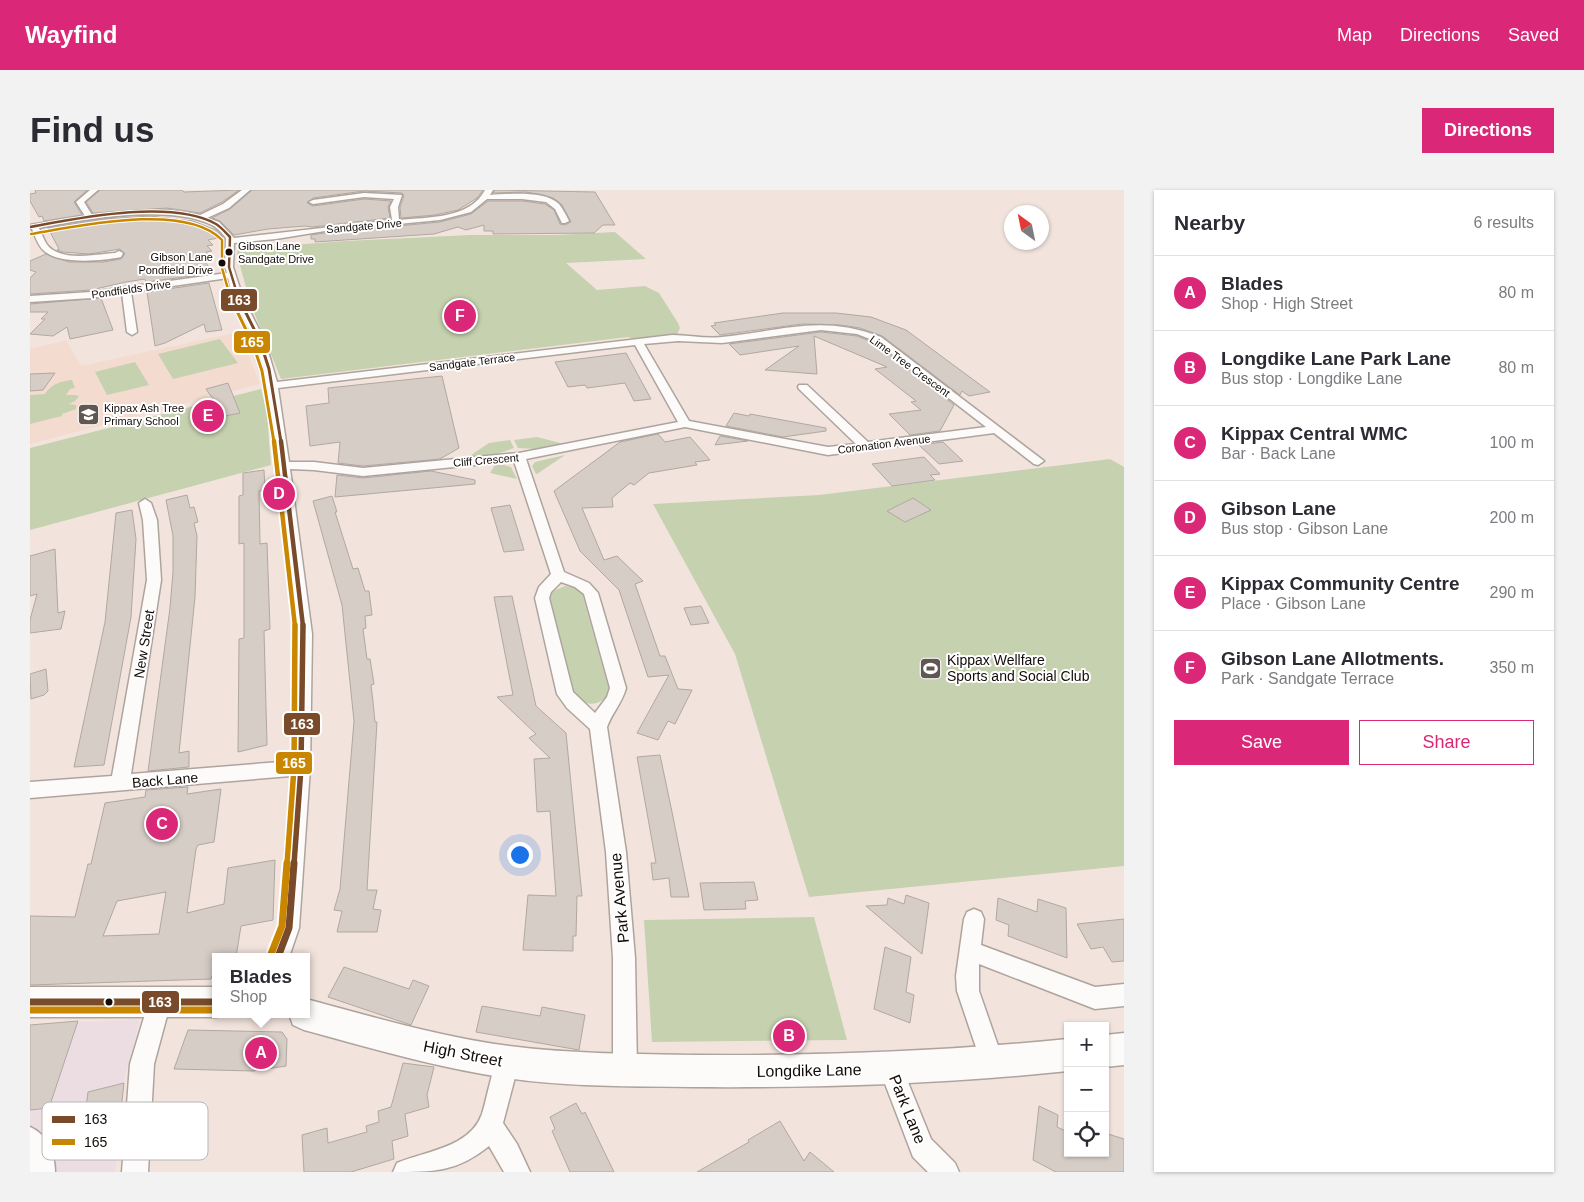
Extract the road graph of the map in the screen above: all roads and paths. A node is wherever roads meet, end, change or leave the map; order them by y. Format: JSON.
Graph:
{"nodes":[{"id":1,"x":94,"y":190,"type":"edge"},
{"id":2,"x":246,"y":190,"type":"edge"},
{"id":3,"x":488,"y":194,"type":"edge"},
{"id":4,"x":313,"y":202,"type":"dead end"},
{"id":5,"x":90,"y":216,"type":"junction"},
{"id":6,"x":201,"y":218,"type":"junction"},
{"id":7,"x":565,"y":221,"type":"dead end"},
{"id":8,"x":396,"y":223,"type":"junction"},
{"id":9,"x":32,"y":226,"type":"edge"},
{"id":10,"x":230,"y":241,"type":"junction"},
{"id":11,"x":119,"y":253,"type":"dead end"},
{"id":12,"x":232,"y":275,"type":"junction"},
{"id":13,"x":126,"y":290,"type":"junction"},
{"id":14,"x":30,"y":299,"type":"edge"},
{"id":15,"x":132,"y":332,"type":"dead end"},
{"id":16,"x":672,"y":338,"type":"joint"},
{"id":17,"x":638,"y":342,"type":"junction"},
{"id":18,"x":272,"y":386,"type":"junction"},
{"id":19,"x":803,"y":387,"type":"dead end"},
{"id":20,"x":685,"y":424,"type":"junction"},
{"id":21,"x":995,"y":429,"type":"junction"},
{"id":22,"x":866,"y":447,"type":"junction"},
{"id":23,"x":519,"y":457,"type":"junction"},
{"id":24,"x":1038,"y":460,"type":"dead end"},
{"id":25,"x":284,"y":466,"type":"junction"},
{"id":26,"x":145,"y":503,"type":"dead end"},
{"id":27,"x":558,"y":574,"type":"junction"},
{"id":28,"x":598,"y":727,"type":"junction"},
{"id":29,"x":301,"y":768,"type":"junction"},
{"id":30,"x":120,"y":784,"type":"junction"},
{"id":31,"x":30,"y":790,"type":"edge"},
{"id":32,"x":974,"y":919,"type":"dead end"},
{"id":33,"x":971,"y":951,"type":"junction"},
{"id":34,"x":280,"y":953,"type":"edge"},
{"id":35,"x":1124,"y":995,"type":"edge"},
{"id":36,"x":160,"y":1001,"type":"junction"},
{"id":37,"x":30,"y":1002,"type":"edge"},
{"id":38,"x":212,"y":1002,"type":"edge"},
{"id":39,"x":310,"y":1016,"type":"edge"},
{"id":40,"x":1124,"y":1049,"type":"edge"},
{"id":41,"x":1109,"y":1051,"type":"edge"},
{"id":42,"x":1064,"y":1055,"type":"edge"},
{"id":43,"x":507,"y":1062,"type":"junction"},
{"id":44,"x":992,"y":1063,"type":"junction"},
{"id":45,"x":891,"y":1068,"type":"junction"},
{"id":46,"x":625,"y":1070,"type":"junction"},
{"id":47,"x":140,"y":1102,"type":"edge"},
{"id":48,"x":490,"y":1125,"type":"junction"},
{"id":49,"x":30,"y":1139,"type":"edge"},
{"id":50,"x":42,"y":1172,"type":"edge"},
{"id":51,"x":406,"y":1172,"type":"edge"},
{"id":52,"x":517,"y":1172,"type":"edge"},
{"id":53,"x":946,"y":1172,"type":"edge"}],
"edges":[{"from":1,"to":5,"type":"street"},
{"from":2,"to":6,"type":"street"},
{"from":3,"to":7,"type":"street"},
{"from":3,"to":8,"type":"street","name":"Sandgate Drive"},
{"from":4,"to":8,"type":"street"},
{"from":5,"to":6,"type":"street"},
{"from":5,"to":9,"type":"street"},
{"from":6,"to":10,"type":"street"},
{"from":8,"to":10,"type":"street","name":"Sandgate Drive"},
{"from":9,"to":11,"type":"street"},
{"from":10,"to":12,"type":"street"},
{"from":12,"to":13,"type":"street","name":"Pondfields Drive"},
{"from":12,"to":18,"type":"street"},
{"from":13,"to":14,"type":"street","name":"Pondfields Drive"},
{"from":13,"to":15,"type":"street"},
{"from":16,"to":17,"type":"street","name":"Sandgate Terrace"},
{"from":16,"to":21,"type":"street","name":"Lime Tree Crescent"},
{"from":17,"to":18,"type":"street","name":"Sandgate Terrace"},
{"from":17,"to":20,"type":"street"},
{"from":18,"to":25,"type":"street"},
{"from":19,"to":22,"type":"street"},
{"from":20,"to":22,"type":"street","name":"Coronation Avenue"},
{"from":20,"to":23,"type":"street","name":"Cliff Crescent"},
{"from":21,"to":22,"type":"street","name":"Coronation Avenue"},
{"from":21,"to":24,"type":"street","name":"Lime Tree Crescent"},
{"from":23,"to":25,"type":"street","name":"Cliff Crescent"},
{"from":23,"to":27,"type":"street"},
{"from":25,"to":29,"type":"street"},
{"from":26,"to":30,"type":"street","name":"New Street"},
{"from":27,"to":28,"type":"street"},
{"from":27,"to":28,"type":"street"},
{"from":28,"to":46,"type":"street","name":"Park Avenue"},
{"from":29,"to":30,"type":"street","name":"Back Lane"},
{"from":29,"to":34,"type":"street"},
{"from":30,"to":31,"type":"street","name":"Back Lane"},
{"from":32,"to":33,"type":"street"},
{"from":33,"to":35,"type":"street"},
{"from":33,"to":44,"type":"street"},
{"from":36,"to":37,"type":"main road"},
{"from":36,"to":38,"type":"main road"},
{"from":36,"to":47,"type":"street"},
{"from":39,"to":43,"type":"main road","name":"High Street"},
{"from":40,"to":41,"type":"main road"},
{"from":42,"to":44,"type":"main road","name":"Longdike Lane"},
{"from":43,"to":46,"type":"main road","name":"High Street"},
{"from":43,"to":48,"type":"street"},
{"from":44,"to":45,"type":"main road","name":"Longdike Lane"},
{"from":45,"to":46,"type":"main road","name":"Longdike Lane"},
{"from":45,"to":53,"type":"street","name":"Park Lane"},
{"from":48,"to":51,"type":"street"},
{"from":48,"to":52,"type":"street"},
{"from":49,"to":50,"type":"street"}]}
